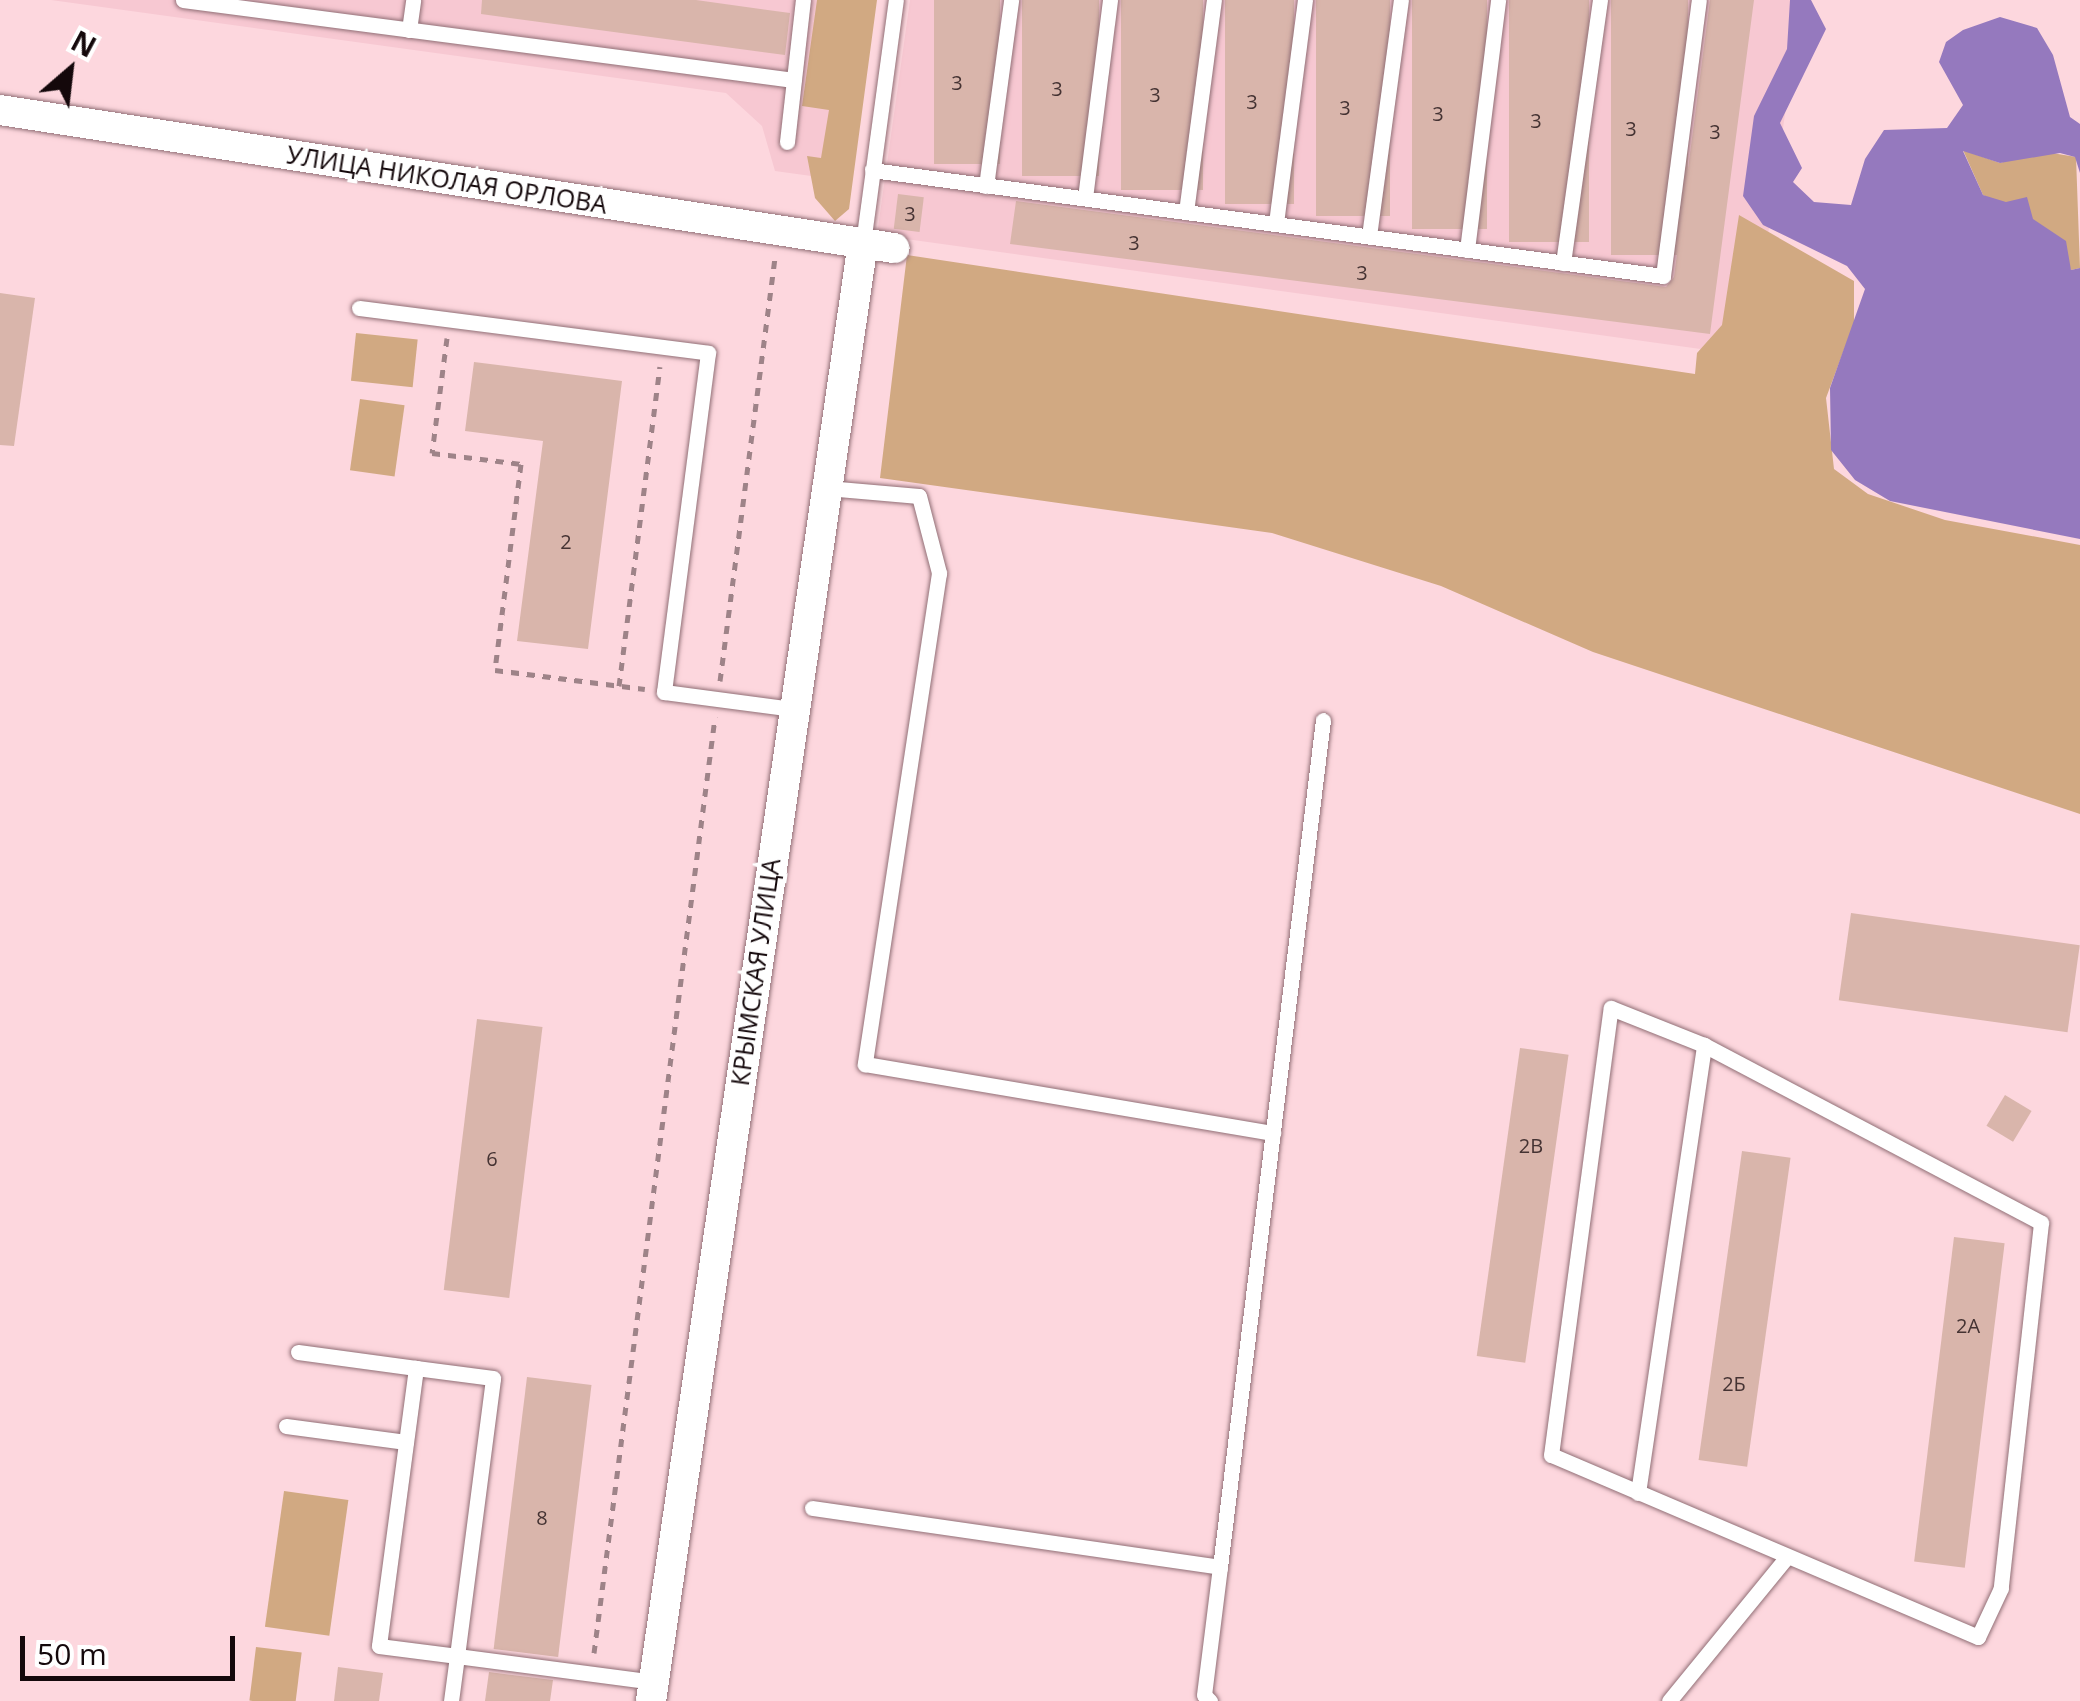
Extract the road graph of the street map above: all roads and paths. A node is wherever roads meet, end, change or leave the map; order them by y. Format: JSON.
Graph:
{"nodes":[{"id":1,"x":184,"y":0,"type":"edge"},
{"id":2,"x":412,"y":0,"type":"edge"},
{"id":3,"x":803,"y":0,"type":"edge"},
{"id":4,"x":896,"y":0,"type":"edge"},
{"id":5,"x":1011,"y":0,"type":"edge"},
{"id":6,"x":1110,"y":0,"type":"edge"},
{"id":7,"x":1214,"y":0,"type":"edge"},
{"id":8,"x":1306,"y":0,"type":"edge"},
{"id":9,"x":1401,"y":0,"type":"edge"},
{"id":10,"x":1498,"y":0,"type":"edge"},
{"id":11,"x":1600,"y":0,"type":"edge"},
{"id":12,"x":1699,"y":0,"type":"edge"},
{"id":13,"x":409,"y":30,"type":"junction"},
{"id":14,"x":794,"y":80,"type":"junction"},
{"id":15,"x":0,"y":110,"type":"edge"},
{"id":16,"x":787,"y":142,"type":"dead end"},
{"id":17,"x":872,"y":170,"type":"junction"},
{"id":18,"x":986,"y":186,"type":"junction"},
{"id":19,"x":1085,"y":198,"type":"junction"},
{"id":20,"x":1186,"y":212,"type":"junction"},
{"id":21,"x":1276,"y":224,"type":"junction"},
{"id":22,"x":778,"y":230,"type":"junction"},
{"id":23,"x":1369,"y":236,"type":"junction"},
{"id":24,"x":863,"y":244,"type":"junction"},
{"id":25,"x":894,"y":248,"type":"dead end"},
{"id":26,"x":1467,"y":250,"type":"junction"},
{"id":27,"x":1564,"y":263,"type":"junction"},
{"id":28,"x":359,"y":308,"type":"dead end"},
{"id":29,"x":450,"y":320,"type":"junction"},
{"id":30,"x":662,"y":348,"type":"junction"},
{"id":31,"x":827,"y":488,"type":"junction"},
{"id":32,"x":619,"y":686,"type":"junction"},
{"id":33,"x":664,"y":692,"type":"junction"},
{"id":34,"x":718,"y":699,"type":"junction"},
{"id":35,"x":794,"y":709,"type":"junction"},
{"id":36,"x":1323,"y":720,"type":"dead end"},
{"id":37,"x":1704,"y":1045,"type":"junction"},
{"id":38,"x":1273,"y":1133,"type":"junction"},
{"id":39,"x":298,"y":1352,"type":"dead end"},
{"id":40,"x":416,"y":1368,"type":"junction"},
{"id":41,"x":286,"y":1426,"type":"dead end"},
{"id":42,"x":406,"y":1442,"type":"junction"},
{"id":43,"x":1638,"y":1493,"type":"junction"},
{"id":44,"x":812,"y":1508,"type":"dead end"},
{"id":45,"x":1787,"y":1557,"type":"junction"},
{"id":46,"x":1220,"y":1568,"type":"junction"},
{"id":47,"x":457,"y":1656,"type":"junction"},
{"id":48,"x":592,"y":1674,"type":"junction"},
{"id":49,"x":652,"y":1691,"type":"edge"},
{"id":50,"x":451,"y":1701,"type":"edge"},
{"id":51,"x":1210,"y":1701,"type":"edge"},
{"id":52,"x":1669,"y":1701,"type":"edge"}],
"edges":[{"from":1,"to":13,"type":"lane"},
{"from":2,"to":13,"type":"lane"},
{"from":3,"to":14,"type":"lane"},
{"from":4,"to":17,"type":"lane"},
{"from":5,"to":18,"type":"lane"},
{"from":6,"to":19,"type":"lane"},
{"from":7,"to":20,"type":"lane"},
{"from":8,"to":21,"type":"lane"},
{"from":9,"to":23,"type":"lane"},
{"from":10,"to":26,"type":"lane"},
{"from":11,"to":27,"type":"lane"},
{"from":12,"to":27,"type":"lane"},
{"from":13,"to":14,"type":"lane"},
{"from":14,"to":16,"type":"lane"},
{"from":15,"to":22,"type":"street","name":"УЛИЦА НИКОЛАЯ ОРЛОВА"},
{"from":17,"to":18,"type":"lane"},
{"from":17,"to":24,"type":"lane"},
{"from":18,"to":19,"type":"lane"},
{"from":19,"to":20,"type":"lane"},
{"from":20,"to":21,"type":"lane"},
{"from":21,"to":23,"type":"lane"},
{"from":22,"to":24,"type":"street","name":"УЛИЦА НИКОЛАЯ ОРЛОВА"},
{"from":22,"to":34,"type":"path"},
{"from":23,"to":26,"type":"lane"},
{"from":24,"to":25,"type":"street","name":"УЛИЦА НИКОЛАЯ ОРЛОВА"},
{"from":24,"to":31,"type":"street","name":"КРЫМСКАЯ УЛИЦА"},
{"from":26,"to":27,"type":"lane"},
{"from":28,"to":29,"type":"lane"},
{"from":29,"to":30,"type":"lane"},
{"from":29,"to":32,"type":"path"},
{"from":30,"to":32,"type":"path"},
{"from":30,"to":33,"type":"lane"},
{"from":31,"to":35,"type":"street","name":"КРЫМСКАЯ УЛИЦА"},
{"from":31,"to":38,"type":"lane"},
{"from":32,"to":33,"type":"path"},
{"from":33,"to":34,"type":"lane"},
{"from":34,"to":35,"type":"lane"},
{"from":34,"to":48,"type":"path"},
{"from":35,"to":49,"type":"street","name":"КРЫМСКАЯ УЛИЦА"},
{"from":36,"to":38,"type":"lane"},
{"from":37,"to":43,"type":"lane"},
{"from":37,"to":43,"type":"lane"},
{"from":37,"to":45,"type":"lane"},
{"from":38,"to":46,"type":"lane"},
{"from":39,"to":40,"type":"lane"},
{"from":40,"to":42,"type":"lane"},
{"from":40,"to":47,"type":"lane"},
{"from":41,"to":42,"type":"lane"},
{"from":42,"to":47,"type":"lane"},
{"from":43,"to":45,"type":"lane"},
{"from":44,"to":46,"type":"lane"},
{"from":45,"to":52,"type":"lane"},
{"from":46,"to":51,"type":"lane"},
{"from":47,"to":48,"type":"lane"},
{"from":47,"to":50,"type":"lane"},
{"from":48,"to":49,"type":"lane"}]}
